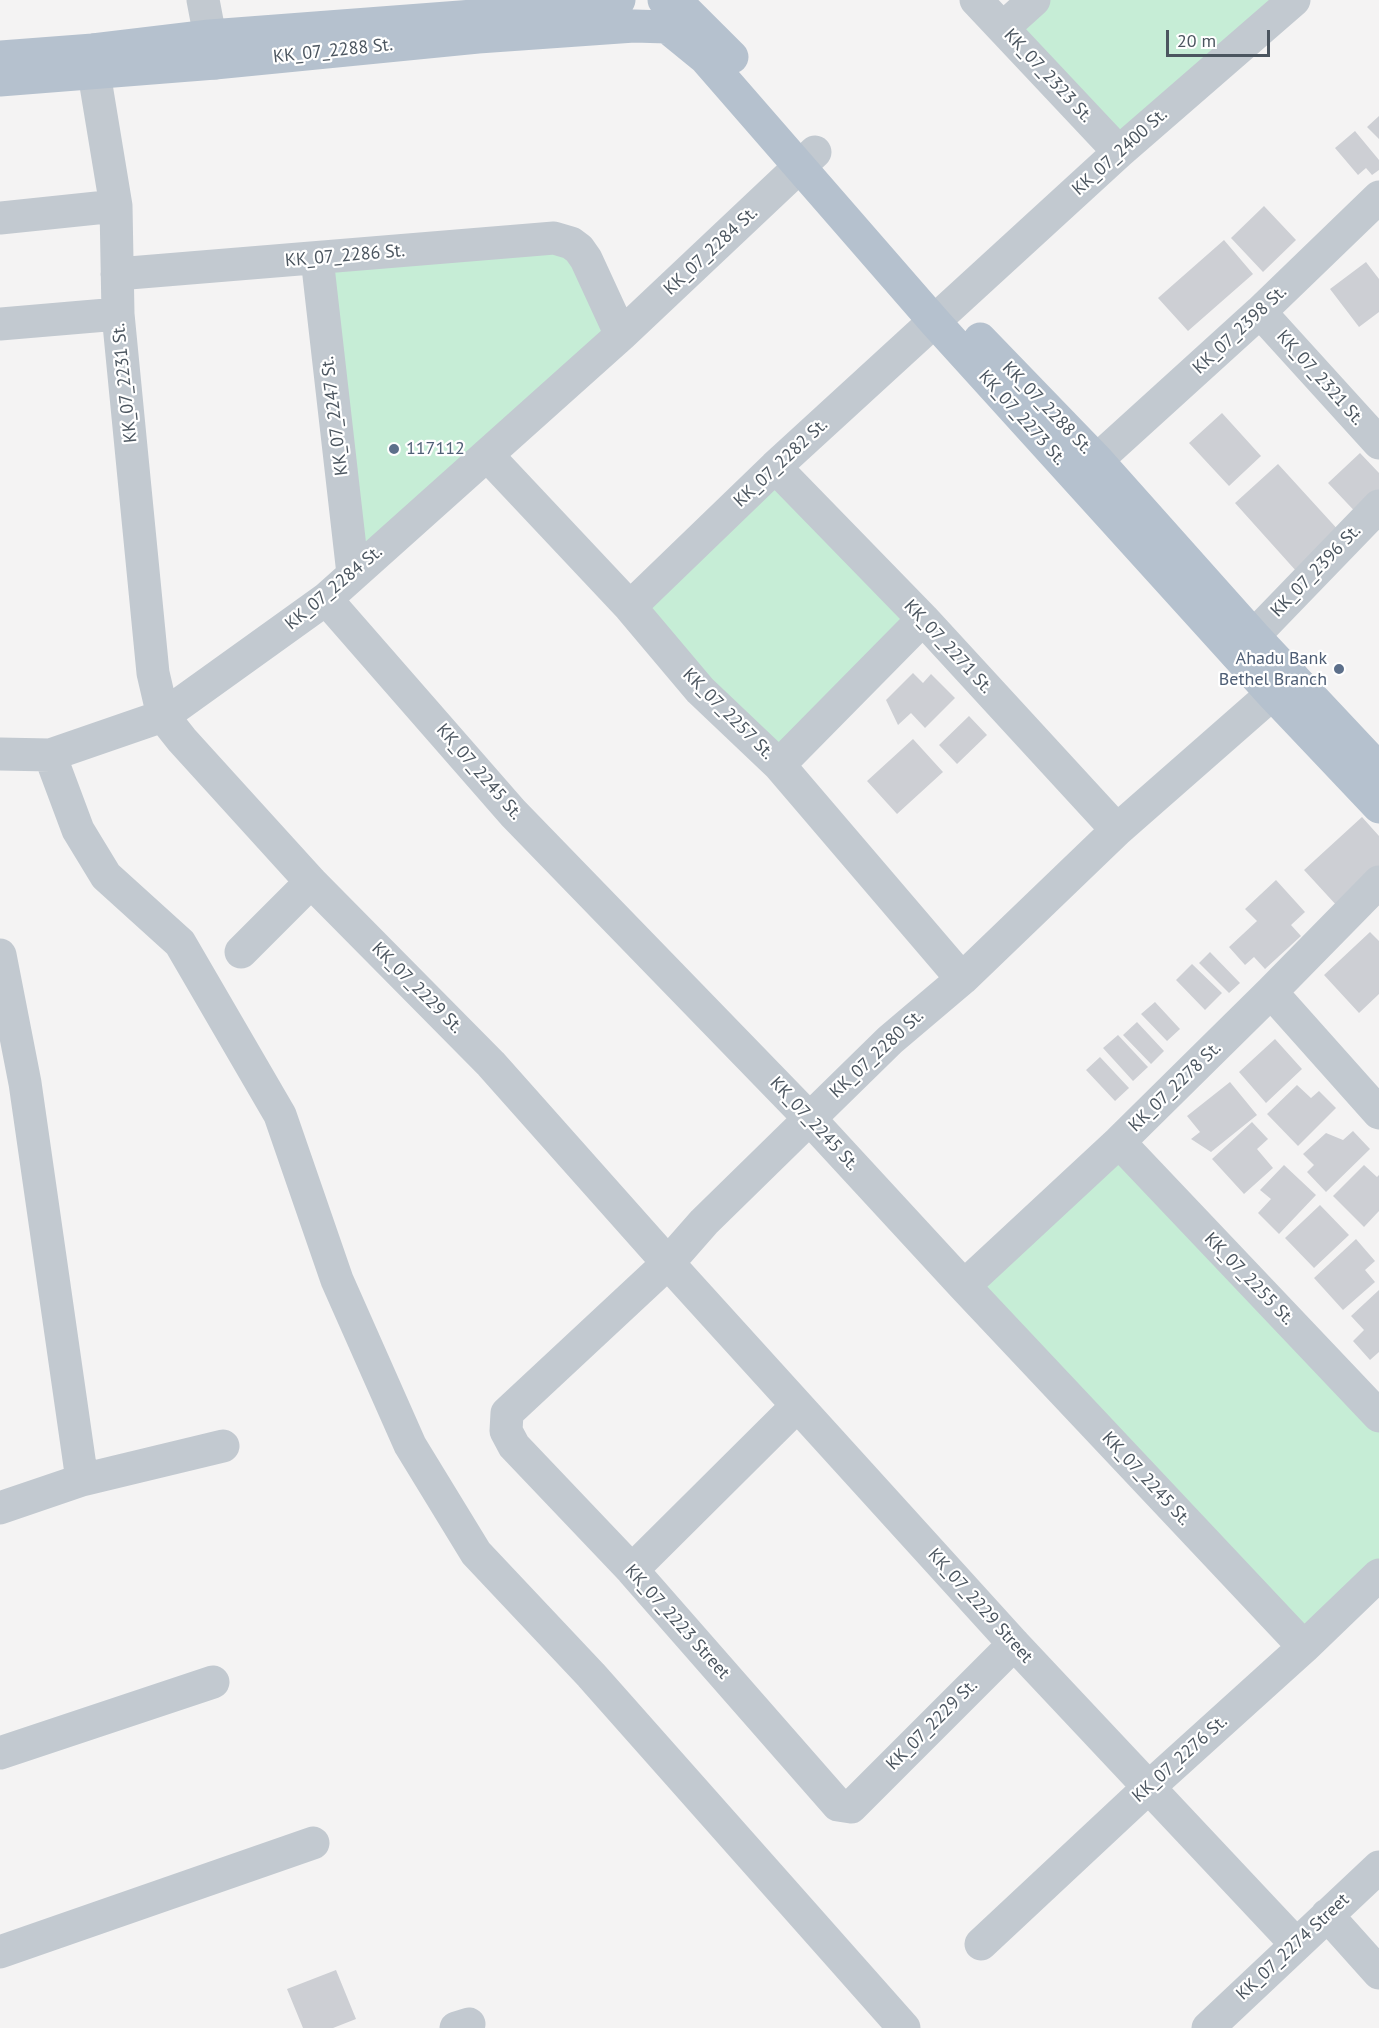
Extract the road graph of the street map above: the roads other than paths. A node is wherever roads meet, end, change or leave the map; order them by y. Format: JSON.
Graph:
{"nodes":[{"id":1,"x":203,"y":0,"type":"edge"},
{"id":2,"x":619,"y":0,"type":"edge"},
{"id":3,"x":976,"y":0,"type":"edge"},
{"id":4,"x":1034,"y":0,"type":"edge"},
{"id":5,"x":1294,"y":0,"type":"edge"},
{"id":6,"x":676,"y":9,"type":"edge"},
{"id":7,"x":1003,"y":28,"type":"junction"},
{"id":8,"x":212,"y":50,"type":"junction"},
{"id":9,"x":0,"y":57,"type":"edge"},
{"id":10,"x":94,"y":61,"type":"junction"},
{"id":11,"x":0,"y":80,"type":"edge"},
{"id":12,"x":1119,"y":152,"type":"junction"},
{"id":13,"x":807,"y":160,"type":"junction"},
{"id":14,"x":1379,"y":197,"type":"edge"},
{"id":15,"x":116,"y":206,"type":"junction"},
{"id":16,"x":0,"y":218,"type":"edge"},
{"id":17,"x":317,"y":258,"type":"junction"},
{"id":18,"x":117,"y":274,"type":"junction"},
{"id":19,"x":1260,"y":312,"type":"junction"},
{"id":20,"x":118,"y":314,"type":"junction"},
{"id":21,"x":942,"y":314,"type":"junction"},
{"id":22,"x":0,"y":324,"type":"edge"},
{"id":23,"x":621,"y":335,"type":"junction"},
{"id":24,"x":1379,"y":443,"type":"edge"},
{"id":25,"x":487,"y":456,"type":"junction"},
{"id":26,"x":776,"y":466,"type":"junction"},
{"id":27,"x":1088,"y":470,"type":"junction"},
{"id":28,"x":1379,"y":506,"type":"edge"},
{"id":29,"x":353,"y":574,"type":"junction"},
{"id":30,"x":326,"y":599,"type":"junction"},
{"id":31,"x":630,"y":607,"type":"junction"},
{"id":32,"x":923,"y":619,"type":"junction"},
{"id":33,"x":1245,"y":645,"type":"junction"},
{"id":34,"x":1281,"y":684,"type":"junction"},
{"id":35,"x":163,"y":716,"type":"junction"},
{"id":36,"x":0,"y":754,"type":"edge"},
{"id":37,"x":50,"y":755,"type":"junction"},
{"id":38,"x":779,"y":765,"type":"junction"},
{"id":39,"x":1379,"y":769,"type":"edge"},
{"id":40,"x":1379,"y":807,"type":"edge"},
{"id":41,"x":1117,"y":831,"type":"junction"},
{"id":42,"x":311,"y":882,"type":"junction"},
{"id":43,"x":1379,"y":882,"type":"edge"},
{"id":44,"x":241,"y":952,"type":"dead end"},
{"id":45,"x":0,"y":955,"type":"edge"},
{"id":46,"x":962,"y":979,"type":"junction"},
{"id":47,"x":1271,"y":993,"type":"junction"},
{"id":48,"x":1379,"y":1113,"type":"edge"},
{"id":49,"x":809,"y":1118,"type":"junction"},
{"id":50,"x":1119,"y":1142,"type":"junction"},
{"id":51,"x":668,"y":1263,"type":"junction"},
{"id":52,"x":964,"y":1286,"type":"junction"},
{"id":53,"x":797,"y":1406,"type":"junction"},
{"id":54,"x":1379,"y":1416,"type":"edge"},
{"id":55,"x":506,"y":1431,"type":"joint"},
{"id":56,"x":223,"y":1446,"type":"dead end"},
{"id":57,"x":82,"y":1480,"type":"junction"},
{"id":58,"x":0,"y":1508,"type":"edge"},
{"id":59,"x":632,"y":1570,"type":"junction"},
{"id":60,"x":1379,"y":1575,"type":"edge"},
{"id":61,"x":1014,"y":1644,"type":"junction"},
{"id":62,"x":1304,"y":1647,"type":"junction"},
{"id":63,"x":213,"y":1682,"type":"dead end"},
{"id":64,"x":0,"y":1753,"type":"edge"},
{"id":65,"x":1148,"y":1788,"type":"junction"},
{"id":66,"x":851,"y":1807,"type":"joint"},
{"id":67,"x":314,"y":1843,"type":"dead end"},
{"id":68,"x":1379,"y":1867,"type":"edge"},
{"id":69,"x":1327,"y":1915,"type":"junction"},
{"id":70,"x":981,"y":1944,"type":"dead end"},
{"id":71,"x":1296,"y":1944,"type":"junction"},
{"id":72,"x":0,"y":1952,"type":"edge"},
{"id":73,"x":1379,"y":1973,"type":"edge"},
{"id":74,"x":904,"y":2028,"type":"edge"},
{"id":75,"x":1208,"y":2028,"type":"edge"}],
"edges":[{"from":1,"to":8,"type":"street"},
{"from":2,"to":8,"type":"main road","name":"KK_07_2288 St."},
{"from":3,"to":7,"type":"street","name":"KK_07_2323 St."},
{"from":4,"to":7,"type":"street"},
{"from":5,"to":12,"type":"street","name":"KK_07_2400 St."},
{"from":6,"to":8,"type":"main road","name":"KK_07_2288 St."},
{"from":6,"to":13,"type":"main road","name":"KK_07_2273 St."},
{"from":7,"to":12,"type":"street","name":"KK_07_2323 St."},
{"from":8,"to":10,"type":"main road","name":"KK_07_2288 St."},
{"from":9,"to":10,"type":"main road","name":"KK_07_2288 St."},
{"from":10,"to":11,"type":"main road","name":"KK_07_2288 St."},
{"from":10,"to":15,"type":"street","name":"KK_07_2231 St."},
{"from":12,"to":21,"type":"street","name":"KK_07_2400 St."},
{"from":13,"to":21,"type":"main road","name":"KK_07_2273 St."},
{"from":13,"to":23,"type":"street","name":"KK_07_2284 St."},
{"from":14,"to":19,"type":"street","name":"KK_07_2398 St."},
{"from":15,"to":16,"type":"street"},
{"from":15,"to":18,"type":"street","name":"KK_07_2231 St."},
{"from":17,"to":18,"type":"street","name":"KK_07_2286 St."},
{"from":17,"to":23,"type":"street","name":"KK_07_2286 St."},
{"from":17,"to":29,"type":"street","name":"KK_07_2247 St."},
{"from":18,"to":20,"type":"street","name":"KK_07_2231 St."},
{"from":19,"to":24,"type":"street","name":"KK_07_2321 St."},
{"from":19,"to":27,"type":"street","name":"KK_07_2398 St."},
{"from":20,"to":22,"type":"street"},
{"from":20,"to":35,"type":"street","name":"KK_07_2231 St."},
{"from":21,"to":26,"type":"street","name":"KK_07_2282 St."},
{"from":21,"to":27,"type":"main road","name":"KK_07_2273 St."},
{"from":23,"to":25,"type":"street","name":"KK_07_2284 St."},
{"from":25,"to":29,"type":"street","name":"KK_07_2284 St."},
{"from":25,"to":31,"type":"street","name":"KK_07_2257 St."},
{"from":26,"to":31,"type":"street","name":"KK_07_2282 St."},
{"from":26,"to":32,"type":"street","name":"KK_07_2271 St."},
{"from":27,"to":33,"type":"main road","name":"KK_07_2273 St."},
{"from":28,"to":33,"type":"street","name":"KK_07_2396 St."},
{"from":29,"to":30,"type":"street","name":"KK_07_2284 St."},
{"from":30,"to":35,"type":"street","name":"KK_07_2284 St."},
{"from":30,"to":49,"type":"street","name":"KK_07_2245 St."},
{"from":31,"to":38,"type":"street","name":"KK_07_2257 St."},
{"from":32,"to":38,"type":"street"},
{"from":32,"to":41,"type":"street","name":"KK_07_2271 St."},
{"from":33,"to":34,"type":"main road","name":"KK_07_2273 St."},
{"from":34,"to":39,"type":"main road"},
{"from":34,"to":40,"type":"main road","name":"KK_07_2273 St."},
{"from":34,"to":41,"type":"street","name":"KK_07_2280 St."},
{"from":35,"to":37,"type":"street","name":"KK_07_2284 St."},
{"from":35,"to":42,"type":"street","name":"KK_07_2229 St."},
{"from":36,"to":37,"type":"street","name":"KK_07_2284 St."},
{"from":37,"to":74,"type":"street"},
{"from":38,"to":46,"type":"street","name":"KK_07_2257 St."},
{"from":41,"to":46,"type":"street","name":"KK_07_2280 St."},
{"from":42,"to":44,"type":"street"},
{"from":42,"to":51,"type":"street","name":"KK_07_2229 St."},
{"from":43,"to":47,"type":"street","name":"KK_07_2278 St."},
{"from":45,"to":57,"type":"street"},
{"from":46,"to":49,"type":"street","name":"KK_07_2280 St."},
{"from":47,"to":48,"type":"street"},
{"from":47,"to":50,"type":"street","name":"KK_07_2278 St."},
{"from":49,"to":51,"type":"street","name":"KK_07_2280 St."},
{"from":49,"to":52,"type":"street","name":"KK_07_2245 St."},
{"from":50,"to":52,"type":"street","name":"KK_07_2278 St."},
{"from":50,"to":54,"type":"street","name":"KK_07_2255 St."},
{"from":51,"to":53,"type":"street","name":"KK_07_2229 Street"},
{"from":51,"to":55,"type":"street","name":"KK_07_2280 St."},
{"from":52,"to":62,"type":"street","name":"KK_07_2245 St."},
{"from":53,"to":59,"type":"street"},
{"from":53,"to":61,"type":"street","name":"KK_07_2229 Street"},
{"from":55,"to":59,"type":"street","name":"KK_07_2223 Street"},
{"from":56,"to":57,"type":"street"},
{"from":57,"to":58,"type":"street"},
{"from":59,"to":66,"type":"street","name":"KK_07_2223 Street"},
{"from":60,"to":62,"type":"street","name":"KK_07_2276 St."},
{"from":61,"to":65,"type":"street","name":"KK_07_2229 Street"},
{"from":61,"to":66,"type":"street","name":"KK_07_2229 St."},
{"from":62,"to":65,"type":"street","name":"KK_07_2276 St."},
{"from":63,"to":64,"type":"street"},
{"from":65,"to":70,"type":"street","name":"KK_07_2276 St."},
{"from":65,"to":71,"type":"street","name":"KK_07_2229 Street"},
{"from":67,"to":72,"type":"street"},
{"from":68,"to":69,"type":"street","name":"KK_07_2274 Street"},
{"from":69,"to":71,"type":"street","name":"KK_07_2274 Street"},
{"from":69,"to":73,"type":"street"},
{"from":71,"to":75,"type":"street","name":"KK_07_2274 Street"}]}
